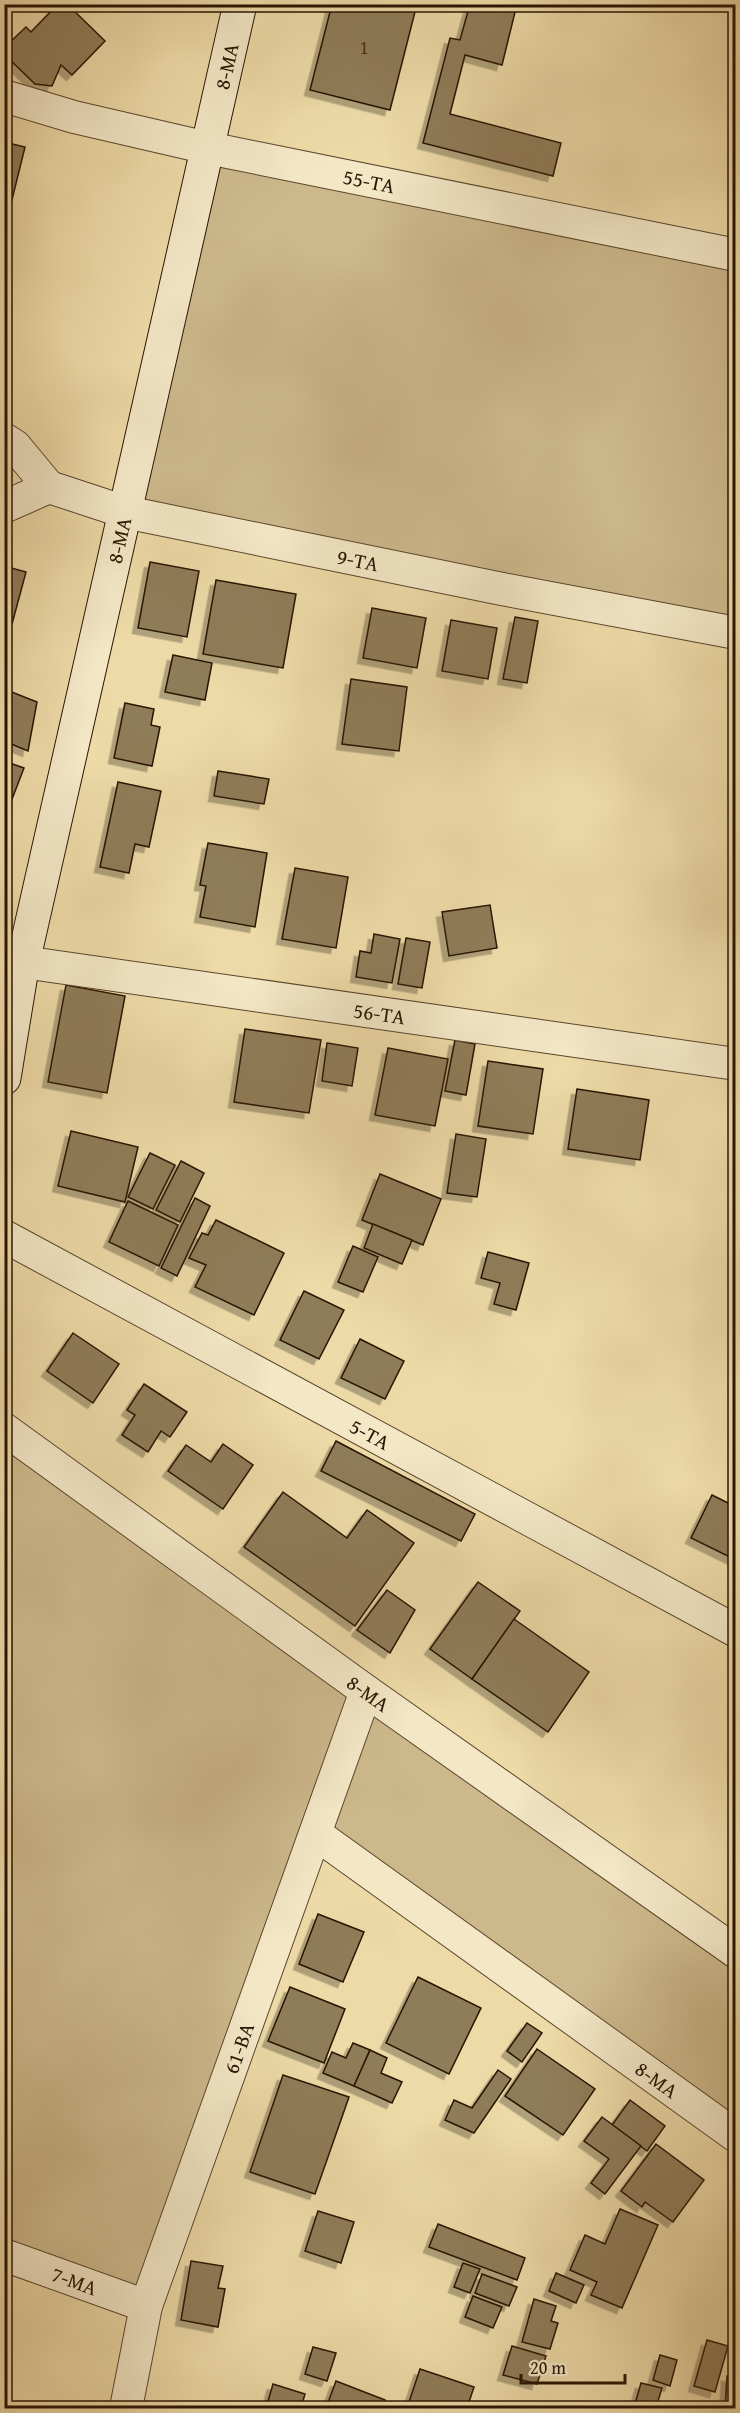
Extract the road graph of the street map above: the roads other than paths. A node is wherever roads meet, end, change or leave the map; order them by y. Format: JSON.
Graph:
{"nodes":[{"id":1,"x":240,"y":4,"type":"edge"},
{"id":2,"x":4,"y":96,"type":"edge"},
{"id":3,"x":208,"y":148,"type":"junction"},
{"id":4,"x":735,"y":255,"type":"edge"},
{"id":5,"x":4,"y":439,"type":"edge"},
{"id":6,"x":49,"y":488,"type":"junction"},
{"id":7,"x":4,"y":507,"type":"edge"},
{"id":8,"x":125,"y":512,"type":"junction"},
{"id":9,"x":735,"y":633,"type":"edge"},
{"id":10,"x":23,"y":962,"type":"junction"},
{"id":11,"x":735,"y":1064,"type":"edge"},
{"id":12,"x":4,"y":1078,"type":"edge"},
{"id":13,"x":4,"y":1236,"type":"edge"},
{"id":14,"x":4,"y":1429,"type":"edge"},
{"id":15,"x":735,"y":1630,"type":"edge"},
{"id":16,"x":366,"y":1691,"type":"junction"},
{"id":17,"x":316,"y":1834,"type":"junction"},
{"id":18,"x":735,"y":1952,"type":"edge"},
{"id":19,"x":735,"y":2136,"type":"edge"},
{"id":20,"x":4,"y":2254,"type":"edge"},
{"id":21,"x":146,"y":2306,"type":"junction"},
{"id":22,"x":126,"y":2409,"type":"edge"}],
"edges":[{"from":1,"to":3,"type":"street","name":"8-МА"},
{"from":2,"to":3,"type":"street","name":"55-ТА"},
{"from":3,"to":4,"type":"street","name":"55-ТА"},
{"from":3,"to":8,"type":"street","name":"8-МА"},
{"from":5,"to":6,"type":"street"},
{"from":6,"to":7,"type":"street"},
{"from":6,"to":8,"type":"street","name":"9-ТА"},
{"from":8,"to":9,"type":"street","name":"9-ТА"},
{"from":8,"to":10,"type":"street","name":"8-МА"},
{"from":10,"to":11,"type":"street","name":"56-ТА"},
{"from":10,"to":12,"type":"street","name":"8-МА"},
{"from":13,"to":15,"type":"street","name":"5-ТА"},
{"from":14,"to":16,"type":"street","name":"8-МА"},
{"from":16,"to":17,"type":"street","name":"61-ВА"},
{"from":16,"to":18,"type":"street","name":"8-МА"},
{"from":17,"to":19,"type":"street","name":"8-МА"},
{"from":17,"to":21,"type":"street","name":"61-ВА"},
{"from":20,"to":21,"type":"street","name":"7-МА"},
{"from":21,"to":22,"type":"street","name":"61-ВА"}]}
